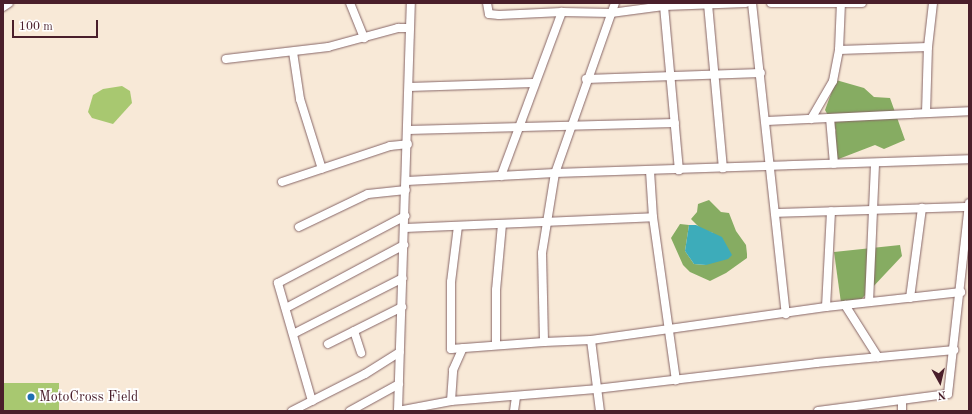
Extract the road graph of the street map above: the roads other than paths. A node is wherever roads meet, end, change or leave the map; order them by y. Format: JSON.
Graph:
{"nodes":[{"id":1,"x":9,"y":3,"type":"edge"},
{"id":2,"x":350,"y":3,"type":"edge"},
{"id":3,"x":411,"y":3,"type":"edge"},
{"id":4,"x":487,"y":3,"type":"edge"},
{"id":5,"x":615,"y":3,"type":"edge"},
{"id":6,"x":746,"y":3,"type":"edge"},
{"id":7,"x":752,"y":3,"type":"edge"},
{"id":8,"x":771,"y":3,"type":"edge"},
{"id":9,"x":841,"y":3,"type":"edge"},
{"id":10,"x":862,"y":3,"type":"edge"},
{"id":11,"x":933,"y":3,"type":"edge"},
{"id":12,"x":708,"y":4,"type":"edge"},
{"id":13,"x":664,"y":6,"type":"junction"},
{"id":14,"x":3,"y":7,"type":"edge"},
{"id":15,"x":562,"y":12,"type":"junction"},
{"id":16,"x":611,"y":13,"type":"junction"},
{"id":17,"x":410,"y":28,"type":"junction"},
{"id":18,"x":364,"y":38,"type":"junction"},
{"id":19,"x":928,"y":47,"type":"junction"},
{"id":20,"x":839,"y":50,"type":"junction"},
{"id":21,"x":293,"y":52,"type":"junction"},
{"id":22,"x":226,"y":60,"type":"dead end"},
{"id":23,"x":761,"y":73,"type":"junction"},
{"id":24,"x":714,"y":75,"type":"junction"},
{"id":25,"x":671,"y":77,"type":"junction"},
{"id":26,"x":586,"y":79,"type":"junction"},
{"id":27,"x":533,"y":83,"type":"junction"},
{"id":28,"x":409,"y":87,"type":"junction"},
{"id":29,"x":969,"y":111,"type":"edge"},
{"id":30,"x":926,"y":113,"type":"junction"},
{"id":31,"x":830,"y":118,"type":"junction"},
{"id":32,"x":811,"y":119,"type":"junction"},
{"id":33,"x":767,"y":121,"type":"junction"},
{"id":34,"x":675,"y":123,"type":"junction"},
{"id":35,"x":570,"y":126,"type":"junction"},
{"id":36,"x":518,"y":128,"type":"junction"},
{"id":37,"x":408,"y":130,"type":"junction"},
{"id":38,"x":408,"y":144,"type":"junction"},
{"id":39,"x":969,"y":160,"type":"edge"},
{"id":40,"x":875,"y":163,"type":"junction"},
{"id":41,"x":834,"y":164,"type":"junction"},
{"id":42,"x":771,"y":167,"type":"junction"},
{"id":43,"x":723,"y":168,"type":"junction"},
{"id":44,"x":322,"y":169,"type":"junction"},
{"id":45,"x":679,"y":170,"type":"junction"},
{"id":46,"x":650,"y":171,"type":"junction"},
{"id":47,"x":555,"y":173,"type":"junction"},
{"id":48,"x":501,"y":176,"type":"junction"},
{"id":49,"x":282,"y":182,"type":"dead end"},
{"id":50,"x":407,"y":186,"type":"junction"},
{"id":51,"x":969,"y":203,"type":"edge"},
{"id":52,"x":969,"y":207,"type":"edge"},
{"id":53,"x":922,"y":208,"type":"junction"},
{"id":54,"x":873,"y":209,"type":"junction"},
{"id":55,"x":830,"y":211,"type":"junction"},
{"id":56,"x":775,"y":213,"type":"junction"},
{"id":57,"x":405,"y":216,"type":"junction"},
{"id":58,"x":653,"y":217,"type":"junction"},
{"id":59,"x":547,"y":222,"type":"junction"},
{"id":60,"x":502,"y":224,"type":"junction"},
{"id":61,"x":458,"y":226,"type":"junction"},
{"id":62,"x":299,"y":227,"type":"dead end"},
{"id":63,"x":405,"y":228,"type":"junction"},
{"id":64,"x":404,"y":244,"type":"junction"},
{"id":65,"x":403,"y":278,"type":"junction"},
{"id":66,"x":961,"y":292,"type":"junction"},
{"id":67,"x":910,"y":298,"type":"junction"},
{"id":68,"x":869,"y":302,"type":"junction"},
{"id":69,"x":845,"y":305,"type":"junction"},
{"id":70,"x":402,"y":307,"type":"junction"},
{"id":71,"x":826,"y":307,"type":"junction"},
{"id":72,"x":286,"y":308,"type":"junction"},
{"id":73,"x":786,"y":314,"type":"junction"},
{"id":74,"x":668,"y":328,"type":"junction"},
{"id":75,"x":354,"y":331,"type":"junction"},
{"id":76,"x":293,"y":334,"type":"junction"},
{"id":77,"x":591,"y":340,"type":"junction"},
{"id":78,"x":544,"y":342,"type":"junction"},
{"id":79,"x":328,"y":344,"type":"dead end"},
{"id":80,"x":496,"y":345,"type":"junction"},
{"id":81,"x":463,"y":348,"type":"junction"},
{"id":82,"x":954,"y":350,"type":"junction"},
{"id":83,"x":400,"y":352,"type":"junction"},
{"id":84,"x":362,"y":353,"type":"dead end"},
{"id":85,"x":878,"y":357,"type":"junction"},
{"id":86,"x":676,"y":380,"type":"junction"},
{"id":87,"x":399,"y":384,"type":"junction"},
{"id":88,"x":596,"y":390,"type":"junction"},
{"id":89,"x":516,"y":397,"type":"junction"},
{"id":90,"x":312,"y":401,"type":"junction"},
{"id":91,"x":902,"y":401,"type":"junction"},
{"id":92,"x":451,"y":402,"type":"junction"},
{"id":93,"x":292,"y":411,"type":"edge"},
{"id":94,"x":350,"y":411,"type":"edge"},
{"id":95,"x":398,"y":411,"type":"edge"},
{"id":96,"x":514,"y":411,"type":"edge"},
{"id":97,"x":600,"y":411,"type":"edge"},
{"id":98,"x":818,"y":411,"type":"edge"},
{"id":99,"x":902,"y":411,"type":"edge"}],
"edges":[{"from":1,"to":14,"type":"street"},
{"from":2,"to":18,"type":"street"},
{"from":3,"to":17,"type":"street"},
{"from":4,"to":15,"type":"street"},
{"from":5,"to":16,"type":"street"},
{"from":6,"to":12,"type":"street"},
{"from":7,"to":23,"type":"street"},
{"from":8,"to":9,"type":"street"},
{"from":9,"to":10,"type":"street"},
{"from":9,"to":20,"type":"street"},
{"from":11,"to":19,"type":"street"},
{"from":12,"to":13,"type":"street"},
{"from":12,"to":24,"type":"street"},
{"from":13,"to":16,"type":"street"},
{"from":13,"to":25,"type":"street"},
{"from":15,"to":16,"type":"street"},
{"from":15,"to":27,"type":"street"},
{"from":16,"to":26,"type":"street"},
{"from":17,"to":18,"type":"street"},
{"from":17,"to":28,"type":"street"},
{"from":18,"to":21,"type":"street"},
{"from":19,"to":20,"type":"street"},
{"from":19,"to":30,"type":"street"},
{"from":20,"to":32,"type":"street"},
{"from":21,"to":22,"type":"street"},
{"from":21,"to":44,"type":"street"},
{"from":23,"to":24,"type":"street"},
{"from":23,"to":33,"type":"street"},
{"from":24,"to":25,"type":"street"},
{"from":24,"to":43,"type":"street"},
{"from":25,"to":26,"type":"street"},
{"from":25,"to":34,"type":"street"},
{"from":26,"to":35,"type":"street"},
{"from":27,"to":28,"type":"street"},
{"from":27,"to":36,"type":"street"},
{"from":28,"to":37,"type":"street"},
{"from":29,"to":30,"type":"street"},
{"from":30,"to":31,"type":"street"},
{"from":31,"to":32,"type":"street"},
{"from":31,"to":41,"type":"street"},
{"from":32,"to":33,"type":"street"},
{"from":33,"to":42,"type":"street"},
{"from":34,"to":35,"type":"street"},
{"from":34,"to":45,"type":"street"},
{"from":35,"to":36,"type":"street"},
{"from":35,"to":47,"type":"street"},
{"from":36,"to":37,"type":"street"},
{"from":36,"to":48,"type":"street"},
{"from":37,"to":38,"type":"street"},
{"from":38,"to":44,"type":"street"},
{"from":38,"to":50,"type":"street"},
{"from":39,"to":40,"type":"street"},
{"from":40,"to":41,"type":"street"},
{"from":40,"to":54,"type":"street"},
{"from":41,"to":42,"type":"street"},
{"from":42,"to":43,"type":"street"},
{"from":42,"to":56,"type":"street"},
{"from":43,"to":45,"type":"street"},
{"from":44,"to":49,"type":"street"},
{"from":45,"to":46,"type":"street"},
{"from":46,"to":47,"type":"street"},
{"from":46,"to":58,"type":"street"},
{"from":47,"to":48,"type":"street"},
{"from":47,"to":59,"type":"street"},
{"from":48,"to":50,"type":"street"},
{"from":50,"to":57,"type":"street"},
{"from":50,"to":62,"type":"street"},
{"from":51,"to":52,"type":"street"},
{"from":52,"to":53,"type":"street"},
{"from":52,"to":66,"type":"street"},
{"from":53,"to":54,"type":"street"},
{"from":53,"to":67,"type":"street"},
{"from":54,"to":55,"type":"street"},
{"from":54,"to":68,"type":"street"},
{"from":55,"to":56,"type":"street"},
{"from":55,"to":71,"type":"street"},
{"from":56,"to":73,"type":"street"},
{"from":57,"to":63,"type":"street"},
{"from":57,"to":72,"type":"street"},
{"from":58,"to":59,"type":"street"},
{"from":58,"to":74,"type":"street"},
{"from":59,"to":60,"type":"street"},
{"from":59,"to":78,"type":"street"},
{"from":60,"to":61,"type":"street"},
{"from":60,"to":80,"type":"street"},
{"from":61,"to":63,"type":"street"},
{"from":61,"to":81,"type":"street"},
{"from":63,"to":64,"type":"street"},
{"from":64,"to":65,"type":"street"},
{"from":64,"to":72,"type":"street"},
{"from":65,"to":70,"type":"street"},
{"from":65,"to":76,"type":"street"},
{"from":66,"to":67,"type":"street"},
{"from":66,"to":82,"type":"street"},
{"from":67,"to":68,"type":"street"},
{"from":68,"to":69,"type":"street"},
{"from":69,"to":71,"type":"street"},
{"from":69,"to":85,"type":"street"},
{"from":70,"to":75,"type":"street"},
{"from":70,"to":83,"type":"street"},
{"from":71,"to":73,"type":"street"},
{"from":72,"to":76,"type":"street"},
{"from":73,"to":74,"type":"street"},
{"from":74,"to":77,"type":"street"},
{"from":74,"to":86,"type":"street"},
{"from":75,"to":79,"type":"street"},
{"from":75,"to":84,"type":"street"},
{"from":76,"to":90,"type":"street"},
{"from":77,"to":78,"type":"street"},
{"from":77,"to":88,"type":"street"},
{"from":78,"to":80,"type":"street"},
{"from":80,"to":81,"type":"street"},
{"from":81,"to":92,"type":"street"},
{"from":82,"to":85,"type":"street"},
{"from":82,"to":91,"type":"street"},
{"from":83,"to":87,"type":"street"},
{"from":83,"to":90,"type":"street"},
{"from":85,"to":86,"type":"street"},
{"from":86,"to":88,"type":"street"},
{"from":87,"to":94,"type":"street"},
{"from":87,"to":95,"type":"street"},
{"from":88,"to":89,"type":"street"},
{"from":88,"to":97,"type":"street"},
{"from":89,"to":92,"type":"street"},
{"from":89,"to":96,"type":"street"},
{"from":90,"to":93,"type":"street"},
{"from":91,"to":98,"type":"street"},
{"from":91,"to":99,"type":"street"},
{"from":92,"to":95,"type":"street"}]}
